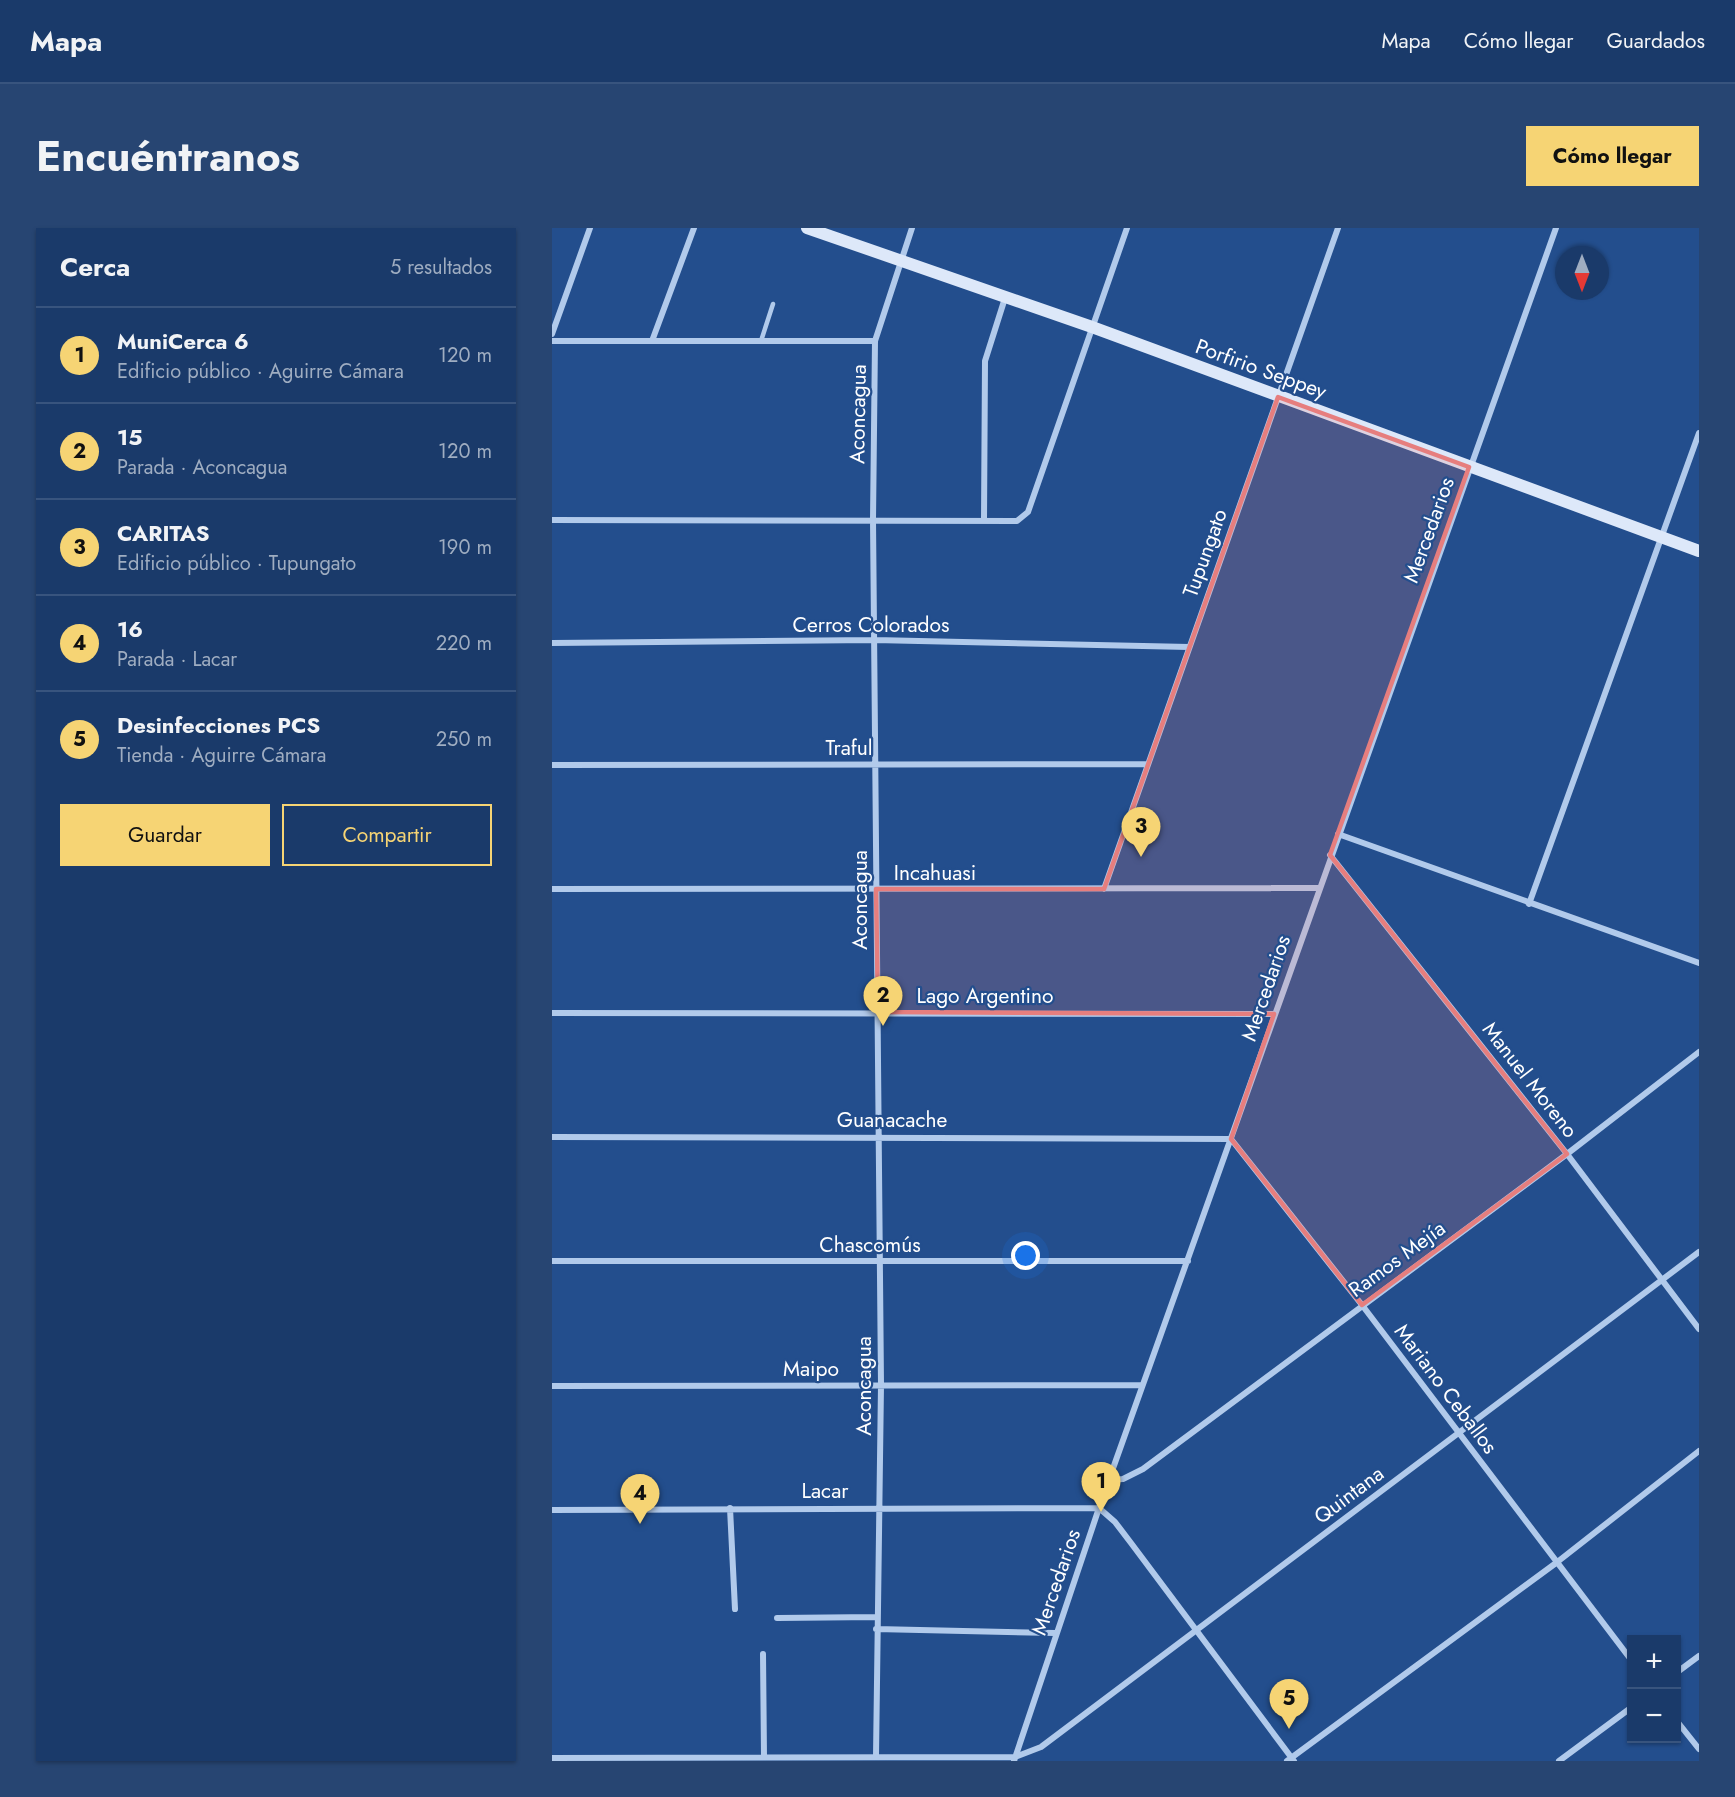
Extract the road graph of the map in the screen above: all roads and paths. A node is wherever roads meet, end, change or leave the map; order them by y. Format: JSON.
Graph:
{"nodes":[{"id":1,"x":590,"y":228,"type":"edge"},
{"id":2,"x":694,"y":228,"type":"edge"},
{"id":3,"x":807,"y":228,"type":"edge"},
{"id":4,"x":912,"y":228,"type":"edge"},
{"id":5,"x":1127,"y":228,"type":"edge"},
{"id":6,"x":1338,"y":228,"type":"edge"},
{"id":7,"x":1556,"y":228,"type":"edge"},
{"id":8,"x":900,"y":261,"type":"junction"},
{"id":9,"x":1005,"y":298,"type":"junction"},
{"id":10,"x":773,"y":304,"type":"dead end"},
{"id":11,"x":1092,"y":327,"type":"junction"},
{"id":12,"x":552,"y":334,"type":"edge"},
{"id":13,"x":552,"y":341,"type":"edge"},
{"id":14,"x":652,"y":341,"type":"junction"},
{"id":15,"x":761,"y":341,"type":"junction"},
{"id":16,"x":875,"y":341,"type":"junction"},
{"id":17,"x":1278,"y":397,"type":"junction"},
{"id":18,"x":1699,"y":433,"type":"edge"},
{"id":19,"x":1469,"y":467,"type":"junction"},
{"id":20,"x":552,"y":520,"type":"edge"},
{"id":21,"x":873,"y":520,"type":"junction"},
{"id":22,"x":984,"y":520,"type":"junction"},
{"id":23,"x":1660,"y":537,"type":"junction"},
{"id":24,"x":1699,"y":551,"type":"edge"},
{"id":25,"x":876,"y":640,"type":"junction"},
{"id":26,"x":552,"y":643,"type":"edge"},
{"id":27,"x":1189,"y":647,"type":"junction"},
{"id":28,"x":1147,"y":764,"type":"junction"},
{"id":29,"x":552,"y":765,"type":"edge"},
{"id":30,"x":876,"y":765,"type":"junction"},
{"id":31,"x":1338,"y":834,"type":"junction"},
{"id":32,"x":1330,"y":855,"type":"junction"},
{"id":33,"x":1318,"y":888,"type":"junction"},
{"id":34,"x":552,"y":889,"type":"edge"},
{"id":35,"x":876,"y":889,"type":"junction"},
{"id":36,"x":1104,"y":889,"type":"junction"},
{"id":37,"x":1529,"y":904,"type":"junction"},
{"id":38,"x":1699,"y":963,"type":"edge"},
{"id":39,"x":878,"y":1012,"type":"junction"},
{"id":40,"x":552,"y":1013,"type":"edge"},
{"id":41,"x":1274,"y":1014,"type":"junction"},
{"id":42,"x":1699,"y":1052,"type":"edge"},
{"id":43,"x":878,"y":1136,"type":"junction"},
{"id":44,"x":552,"y":1137,"type":"edge"},
{"id":45,"x":1231,"y":1139,"type":"junction"},
{"id":46,"x":1567,"y":1154,"type":"junction"},
{"id":47,"x":1699,"y":1252,"type":"edge"},
{"id":48,"x":552,"y":1261,"type":"edge"},
{"id":49,"x":1188,"y":1261,"type":"junction"},
{"id":50,"x":880,"y":1262,"type":"junction"},
{"id":51,"x":1662,"y":1279,"type":"junction"},
{"id":52,"x":1362,"y":1305,"type":"junction"},
{"id":53,"x":1699,"y":1329,"type":"edge"},
{"id":54,"x":881,"y":1385,"type":"junction"},
{"id":55,"x":1142,"y":1385,"type":"junction"},
{"id":56,"x":552,"y":1386,"type":"edge"},
{"id":57,"x":1459,"y":1433,"type":"junction"},
{"id":58,"x":1699,"y":1451,"type":"edge"},
{"id":59,"x":1109,"y":1480,"type":"junction"},
{"id":60,"x":880,"y":1507,"type":"junction"},
{"id":61,"x":730,"y":1508,"type":"junction"},
{"id":62,"x":1099,"y":1508,"type":"junction"},
{"id":63,"x":552,"y":1510,"type":"edge"},
{"id":64,"x":1556,"y":1563,"type":"junction"},
{"id":65,"x":735,"y":1609,"type":"dead end"},
{"id":66,"x":876,"y":1617,"type":"junction"},
{"id":67,"x":777,"y":1618,"type":"dead end"},
{"id":68,"x":876,"y":1629,"type":"junction"},
{"id":69,"x":1196,"y":1632,"type":"junction"},
{"id":70,"x":1055,"y":1634,"type":"junction"},
{"id":71,"x":763,"y":1654,"type":"dead end"},
{"id":72,"x":1627,"y":1655,"type":"edge"},
{"id":73,"x":1699,"y":1656,"type":"edge"},
{"id":74,"x":1681,"y":1670,"type":"edge"},
{"id":75,"x":1627,"y":1711,"type":"edge"},
{"id":76,"x":1681,"y":1725,"type":"edge"},
{"id":77,"x":1699,"y":1749,"type":"edge"},
{"id":78,"x":764,"y":1757,"type":"junction"},
{"id":79,"x":876,"y":1757,"type":"junction"},
{"id":80,"x":552,"y":1758,"type":"edge"},
{"id":81,"x":653,"y":1759,"type":"edge"},
{"id":82,"x":1014,"y":1759,"type":"edge"},
{"id":83,"x":1291,"y":1760,"type":"edge"},
{"id":84,"x":1559,"y":1761,"type":"edge"}],
"edges":[{"from":1,"to":12,"type":"street"},
{"from":2,"to":14,"type":"street"},
{"from":3,"to":8,"type":"main road","name":"Porfirio Seppey"},
{"from":4,"to":8,"type":"street","name":"Aconcagua"},
{"from":5,"to":11,"type":"street"},
{"from":6,"to":17,"type":"street","name":"Tupungato"},
{"from":7,"to":19,"type":"street","name":"Mercedarios"},
{"from":8,"to":9,"type":"main road","name":"Porfirio Seppey"},
{"from":8,"to":16,"type":"street","name":"Aconcagua"},
{"from":9,"to":11,"type":"main road","name":"Porfirio Seppey"},
{"from":9,"to":22,"type":"street"},
{"from":10,"to":15,"type":"lane"},
{"from":11,"to":17,"type":"main road","name":"Porfirio Seppey"},
{"from":11,"to":22,"type":"street"},
{"from":13,"to":14,"type":"street"},
{"from":14,"to":15,"type":"street"},
{"from":15,"to":16,"type":"street"},
{"from":16,"to":21,"type":"street","name":"Aconcagua"},
{"from":17,"to":19,"type":"main road","name":"Porfirio Seppey"},
{"from":17,"to":27,"type":"street","name":"Tupungato"},
{"from":18,"to":23,"type":"street"},
{"from":19,"to":23,"type":"main road","name":"Porfirio Seppey"},
{"from":19,"to":31,"type":"street","name":"Mercedarios"},
{"from":20,"to":21,"type":"street"},
{"from":21,"to":22,"type":"street"},
{"from":21,"to":25,"type":"street","name":"Aconcagua"},
{"from":23,"to":24,"type":"main road","name":"Porfirio Seppey"},
{"from":23,"to":37,"type":"street"},
{"from":25,"to":26,"type":"street","name":"Cerros Colorados"},
{"from":25,"to":27,"type":"street","name":"Cerros Colorados"},
{"from":25,"to":30,"type":"street","name":"Aconcagua"},
{"from":27,"to":28,"type":"street","name":"Tupungato"},
{"from":28,"to":30,"type":"street","name":"Traful"},
{"from":28,"to":36,"type":"street","name":"Tupungato"},
{"from":29,"to":30,"type":"street","name":"Traful"},
{"from":30,"to":35,"type":"street","name":"Aconcagua"},
{"from":31,"to":32,"type":"street","name":"Mercedarios"},
{"from":31,"to":37,"type":"street"},
{"from":32,"to":33,"type":"street","name":"Mercedarios"},
{"from":32,"to":46,"type":"street","name":"Manuel Moreno"},
{"from":33,"to":36,"type":"street","name":"Incahuasi"},
{"from":33,"to":41,"type":"street","name":"Mercedarios"},
{"from":34,"to":35,"type":"street","name":"Incahuasi"},
{"from":35,"to":36,"type":"street","name":"Incahuasi"},
{"from":35,"to":39,"type":"street","name":"Aconcagua"},
{"from":37,"to":38,"type":"street"},
{"from":39,"to":40,"type":"street","name":"Lago Argentino"},
{"from":39,"to":41,"type":"street","name":"Lago Argentino"},
{"from":39,"to":43,"type":"street","name":"Aconcagua"},
{"from":41,"to":45,"type":"street","name":"Mercedarios"},
{"from":42,"to":46,"type":"street","name":"Ramos Mejía"},
{"from":43,"to":44,"type":"street","name":"Guanacache"},
{"from":43,"to":45,"type":"street","name":"Guanacache"},
{"from":43,"to":50,"type":"street","name":"Aconcagua"},
{"from":45,"to":49,"type":"street","name":"Mercedarios"},
{"from":45,"to":52,"type":"street","name":"Mariano Ceballos"},
{"from":46,"to":51,"type":"street","name":"Manuel Moreno"},
{"from":46,"to":52,"type":"street","name":"Ramos Mejía"},
{"from":47,"to":51,"type":"street","name":"Quintana"},
{"from":48,"to":50,"type":"street","name":"Chascomús"},
{"from":49,"to":50,"type":"street","name":"Chascomús"},
{"from":49,"to":55,"type":"street","name":"Mercedarios"},
{"from":50,"to":54,"type":"street","name":"Aconcagua"},
{"from":51,"to":53,"type":"street","name":"Manuel Moreno"},
{"from":51,"to":57,"type":"street","name":"Quintana"},
{"from":52,"to":57,"type":"street","name":"Mariano Ceballos"},
{"from":52,"to":59,"type":"street","name":"Ramos Mejía"},
{"from":54,"to":55,"type":"street","name":"Maipo"},
{"from":54,"to":56,"type":"street","name":"Maipo"},
{"from":54,"to":60,"type":"street","name":"Aconcagua"},
{"from":55,"to":59,"type":"street","name":"Mercedarios"},
{"from":57,"to":64,"type":"street","name":"Mariano Ceballos"},
{"from":57,"to":69,"type":"street","name":"Quintana"},
{"from":58,"to":64,"type":"street"},
{"from":59,"to":62,"type":"street","name":"Mercedarios"},
{"from":60,"to":61,"type":"street","name":"Lacar"},
{"from":60,"to":62,"type":"street","name":"Lacar"},
{"from":60,"to":66,"type":"street","name":"Aconcagua"},
{"from":61,"to":63,"type":"street","name":"Lacar"},
{"from":61,"to":65,"type":"street"},
{"from":62,"to":69,"type":"street"},
{"from":62,"to":70,"type":"street","name":"Mercedarios"},
{"from":64,"to":72,"type":"street","name":"Mariano Ceballos"},
{"from":64,"to":83,"type":"street"},
{"from":66,"to":67,"type":"street"},
{"from":66,"to":68,"type":"street","name":"Aconcagua"},
{"from":68,"to":70,"type":"street"},
{"from":68,"to":79,"type":"street","name":"Aconcagua"},
{"from":69,"to":82,"type":"street","name":"Quintana"},
{"from":69,"to":83,"type":"street"},
{"from":70,"to":82,"type":"street","name":"Mercedarios"},
{"from":71,"to":78,"type":"street"},
{"from":73,"to":74,"type":"street"},
{"from":75,"to":84,"type":"street"},
{"from":76,"to":77,"type":"street"},
{"from":78,"to":79,"type":"street"},
{"from":78,"to":81,"type":"street"},
{"from":79,"to":82,"type":"street"},
{"from":80,"to":81,"type":"street"}]}
